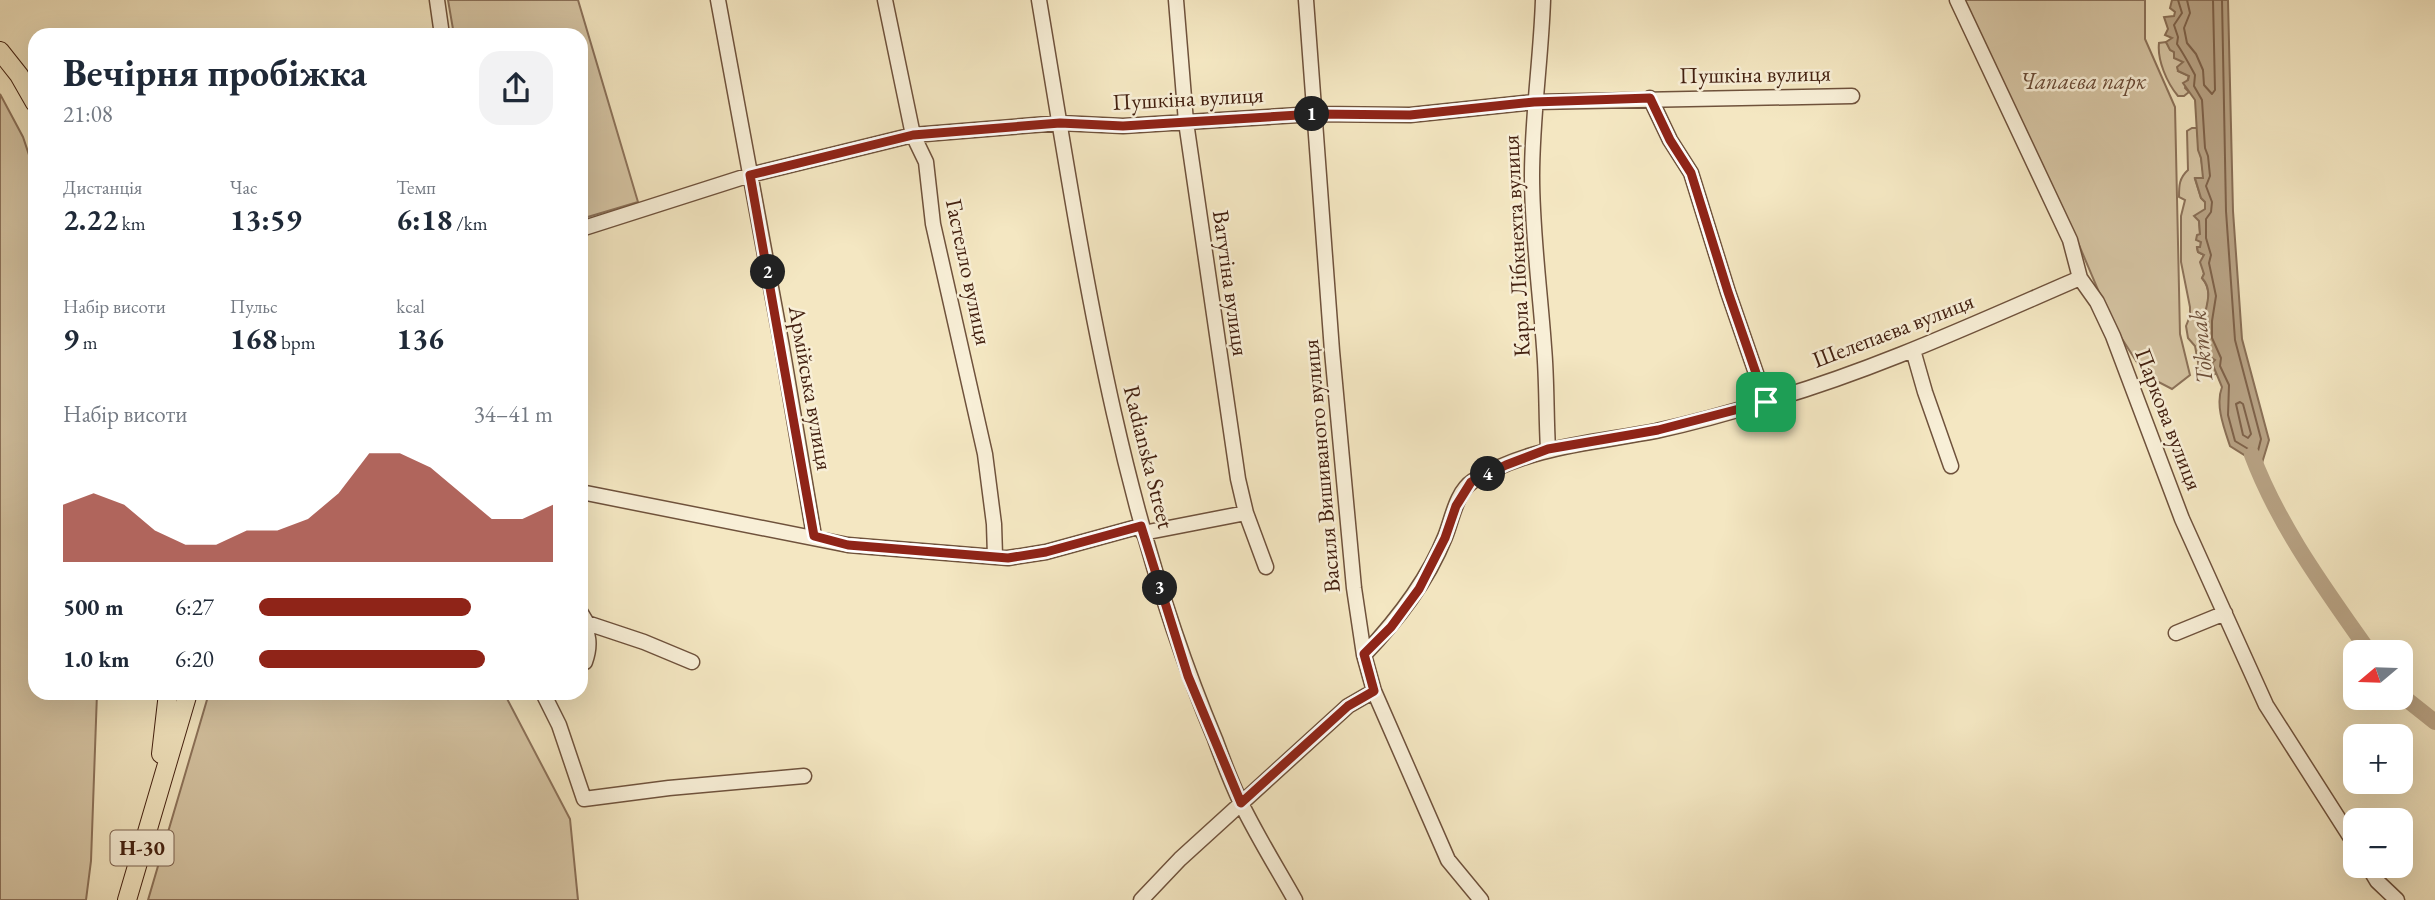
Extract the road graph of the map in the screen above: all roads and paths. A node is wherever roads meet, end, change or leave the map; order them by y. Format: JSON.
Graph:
{"nodes":[{"id":1,"x":437,"y":0,"type":"edge"},
{"id":2,"x":718,"y":0,"type":"edge"},
{"id":3,"x":885,"y":0,"type":"edge"},
{"id":4,"x":1039,"y":0,"type":"edge"},
{"id":5,"x":1176,"y":0,"type":"edge"},
{"id":6,"x":1306,"y":0,"type":"edge"},
{"id":7,"x":1543,"y":0,"type":"edge"},
{"id":8,"x":1957,"y":0,"type":"edge"},
{"id":9,"x":441,"y":28,"type":"edge"},
{"id":10,"x":0,"y":51,"type":"edge"},
{"id":11,"x":28,"y":91,"type":"edge"},
{"id":12,"x":1852,"y":96,"type":"dead end"},
{"id":13,"x":1650,"y":98,"type":"junction"},
{"id":14,"x":1534,"y":102,"type":"junction"},
{"id":15,"x":1315,"y":114,"type":"junction"},
{"id":16,"x":1186,"y":122,"type":"junction"},
{"id":17,"x":1060,"y":123,"type":"junction"},
{"id":18,"x":913,"y":135,"type":"junction"},
{"id":19,"x":750,"y":175,"type":"junction"},
{"id":20,"x":588,"y":227,"type":"edge"},
{"id":21,"x":2080,"y":278,"type":"junction"},
{"id":22,"x":1913,"y":350,"type":"junction"},
{"id":23,"x":1766,"y":402,"type":"junction"},
{"id":24,"x":1548,"y":449,"type":"junction"},
{"id":25,"x":1951,"y":466,"type":"dead end"},
{"id":26,"x":588,"y":493,"type":"edge"},
{"id":27,"x":1246,"y":513,"type":"junction"},
{"id":28,"x":1142,"y":530,"type":"junction"},
{"id":29,"x":814,"y":536,"type":"junction"},
{"id":30,"x":995,"y":556,"type":"junction"},
{"id":31,"x":1266,"y":567,"type":"dead end"},
{"id":32,"x":2225,"y":613,"type":"junction"},
{"id":33,"x":588,"y":623,"type":"edge"},
{"id":34,"x":2176,"y":633,"type":"dead end"},
{"id":35,"x":588,"y":637,"type":"edge"},
{"id":36,"x":588,"y":654,"type":"edge"},
{"id":37,"x":1364,"y":654,"type":"junction"},
{"id":38,"x":692,"y":662,"type":"dead end"},
{"id":39,"x":1374,"y":691,"type":"junction"},
{"id":40,"x":166,"y":700,"type":"edge"},
{"id":41,"x":186,"y":700,"type":"edge"},
{"id":42,"x":546,"y":700,"type":"edge"},
{"id":43,"x":804,"y":776,"type":"dead end"},
{"id":44,"x":157,"y":796,"type":"junction"},
{"id":45,"x":1241,"y":803,"type":"junction"},
{"id":46,"x":2343,"y":826,"type":"edge"},
{"id":47,"x":2375,"y":878,"type":"edge"},
{"id":48,"x":127,"y":900,"type":"edge"},
{"id":49,"x":1142,"y":900,"type":"edge"},
{"id":50,"x":1295,"y":900,"type":"edge"},
{"id":51,"x":1481,"y":900,"type":"edge"},
{"id":52,"x":2397,"y":900,"type":"edge"}],
"edges":[{"from":1,"to":9,"type":"street"},
{"from":2,"to":19,"type":"street","name":"Армійська вулиця"},
{"from":3,"to":18,"type":"street","name":"Гастелло вулиця"},
{"from":4,"to":17,"type":"street","name":"Radianska Street"},
{"from":5,"to":16,"type":"street","name":"Ватутіна вулиця"},
{"from":6,"to":15,"type":"street","name":"Василя Вишиваного вулиця"},
{"from":7,"to":14,"type":"street","name":"Карла Лібкнехта вулиця"},
{"from":8,"to":21,"type":"street","name":"Паркова вулиця"},
{"from":10,"to":11,"type":"main road"},
{"from":12,"to":13,"type":"street","name":"Пушкіна вулиця"},
{"from":13,"to":14,"type":"street","name":"Пушкіна вулиця"},
{"from":13,"to":23,"type":"street"},
{"from":14,"to":15,"type":"street","name":"Пушкіна вулиця"},
{"from":14,"to":24,"type":"street","name":"Карла Лібкнехта вулиця"},
{"from":15,"to":16,"type":"street","name":"Пушкіна вулиця"},
{"from":15,"to":37,"type":"street","name":"Василя Вишиваного вулиця"},
{"from":16,"to":17,"type":"street","name":"Пушкіна вулиця"},
{"from":16,"to":27,"type":"street","name":"Ватутіна вулиця"},
{"from":17,"to":18,"type":"street","name":"Пушкіна вулиця"},
{"from":17,"to":28,"type":"street","name":"Radianska Street"},
{"from":18,"to":19,"type":"street","name":"Пушкіна вулиця"},
{"from":18,"to":30,"type":"street","name":"Гастелло вулиця"},
{"from":19,"to":20,"type":"street","name":"Пушкіна вулиця"},
{"from":19,"to":29,"type":"street","name":"Армійська вулиця"},
{"from":21,"to":22,"type":"street","name":"Шелепаєва вулиця"},
{"from":21,"to":32,"type":"street","name":"Паркова вулиця"},
{"from":22,"to":23,"type":"street","name":"Шелепаєва вулиця"},
{"from":22,"to":25,"type":"street"},
{"from":23,"to":24,"type":"street","name":"Шелепаєва вулиця"},
{"from":24,"to":37,"type":"street","name":"Шелепаєва вулиця"},
{"from":26,"to":29,"type":"street"},
{"from":27,"to":28,"type":"street"},
{"from":27,"to":31,"type":"street","name":"Ватутіна вулиця"},
{"from":28,"to":30,"type":"street"},
{"from":28,"to":45,"type":"street","name":"Radianska Street"},
{"from":29,"to":30,"type":"street"},
{"from":32,"to":34,"type":"street"},
{"from":32,"to":46,"type":"street","name":"Паркова вулиця"},
{"from":33,"to":38,"type":"street"},
{"from":35,"to":36,"type":"street"},
{"from":37,"to":39,"type":"street","name":"Василя Вишиваного вулиця"},
{"from":39,"to":45,"type":"street"},
{"from":39,"to":51,"type":"street","name":"Василя Вишиваного вулиця"},
{"from":40,"to":44,"type":"main road","number":"Н-30"},
{"from":41,"to":44,"type":"main road","number":"Н-30"},
{"from":42,"to":43,"type":"street"},
{"from":44,"to":48,"type":"main road","number":"Н-30"},
{"from":45,"to":49,"type":"street"},
{"from":45,"to":50,"type":"street","name":"Radianska Street"},
{"from":47,"to":52,"type":"street"}]}
